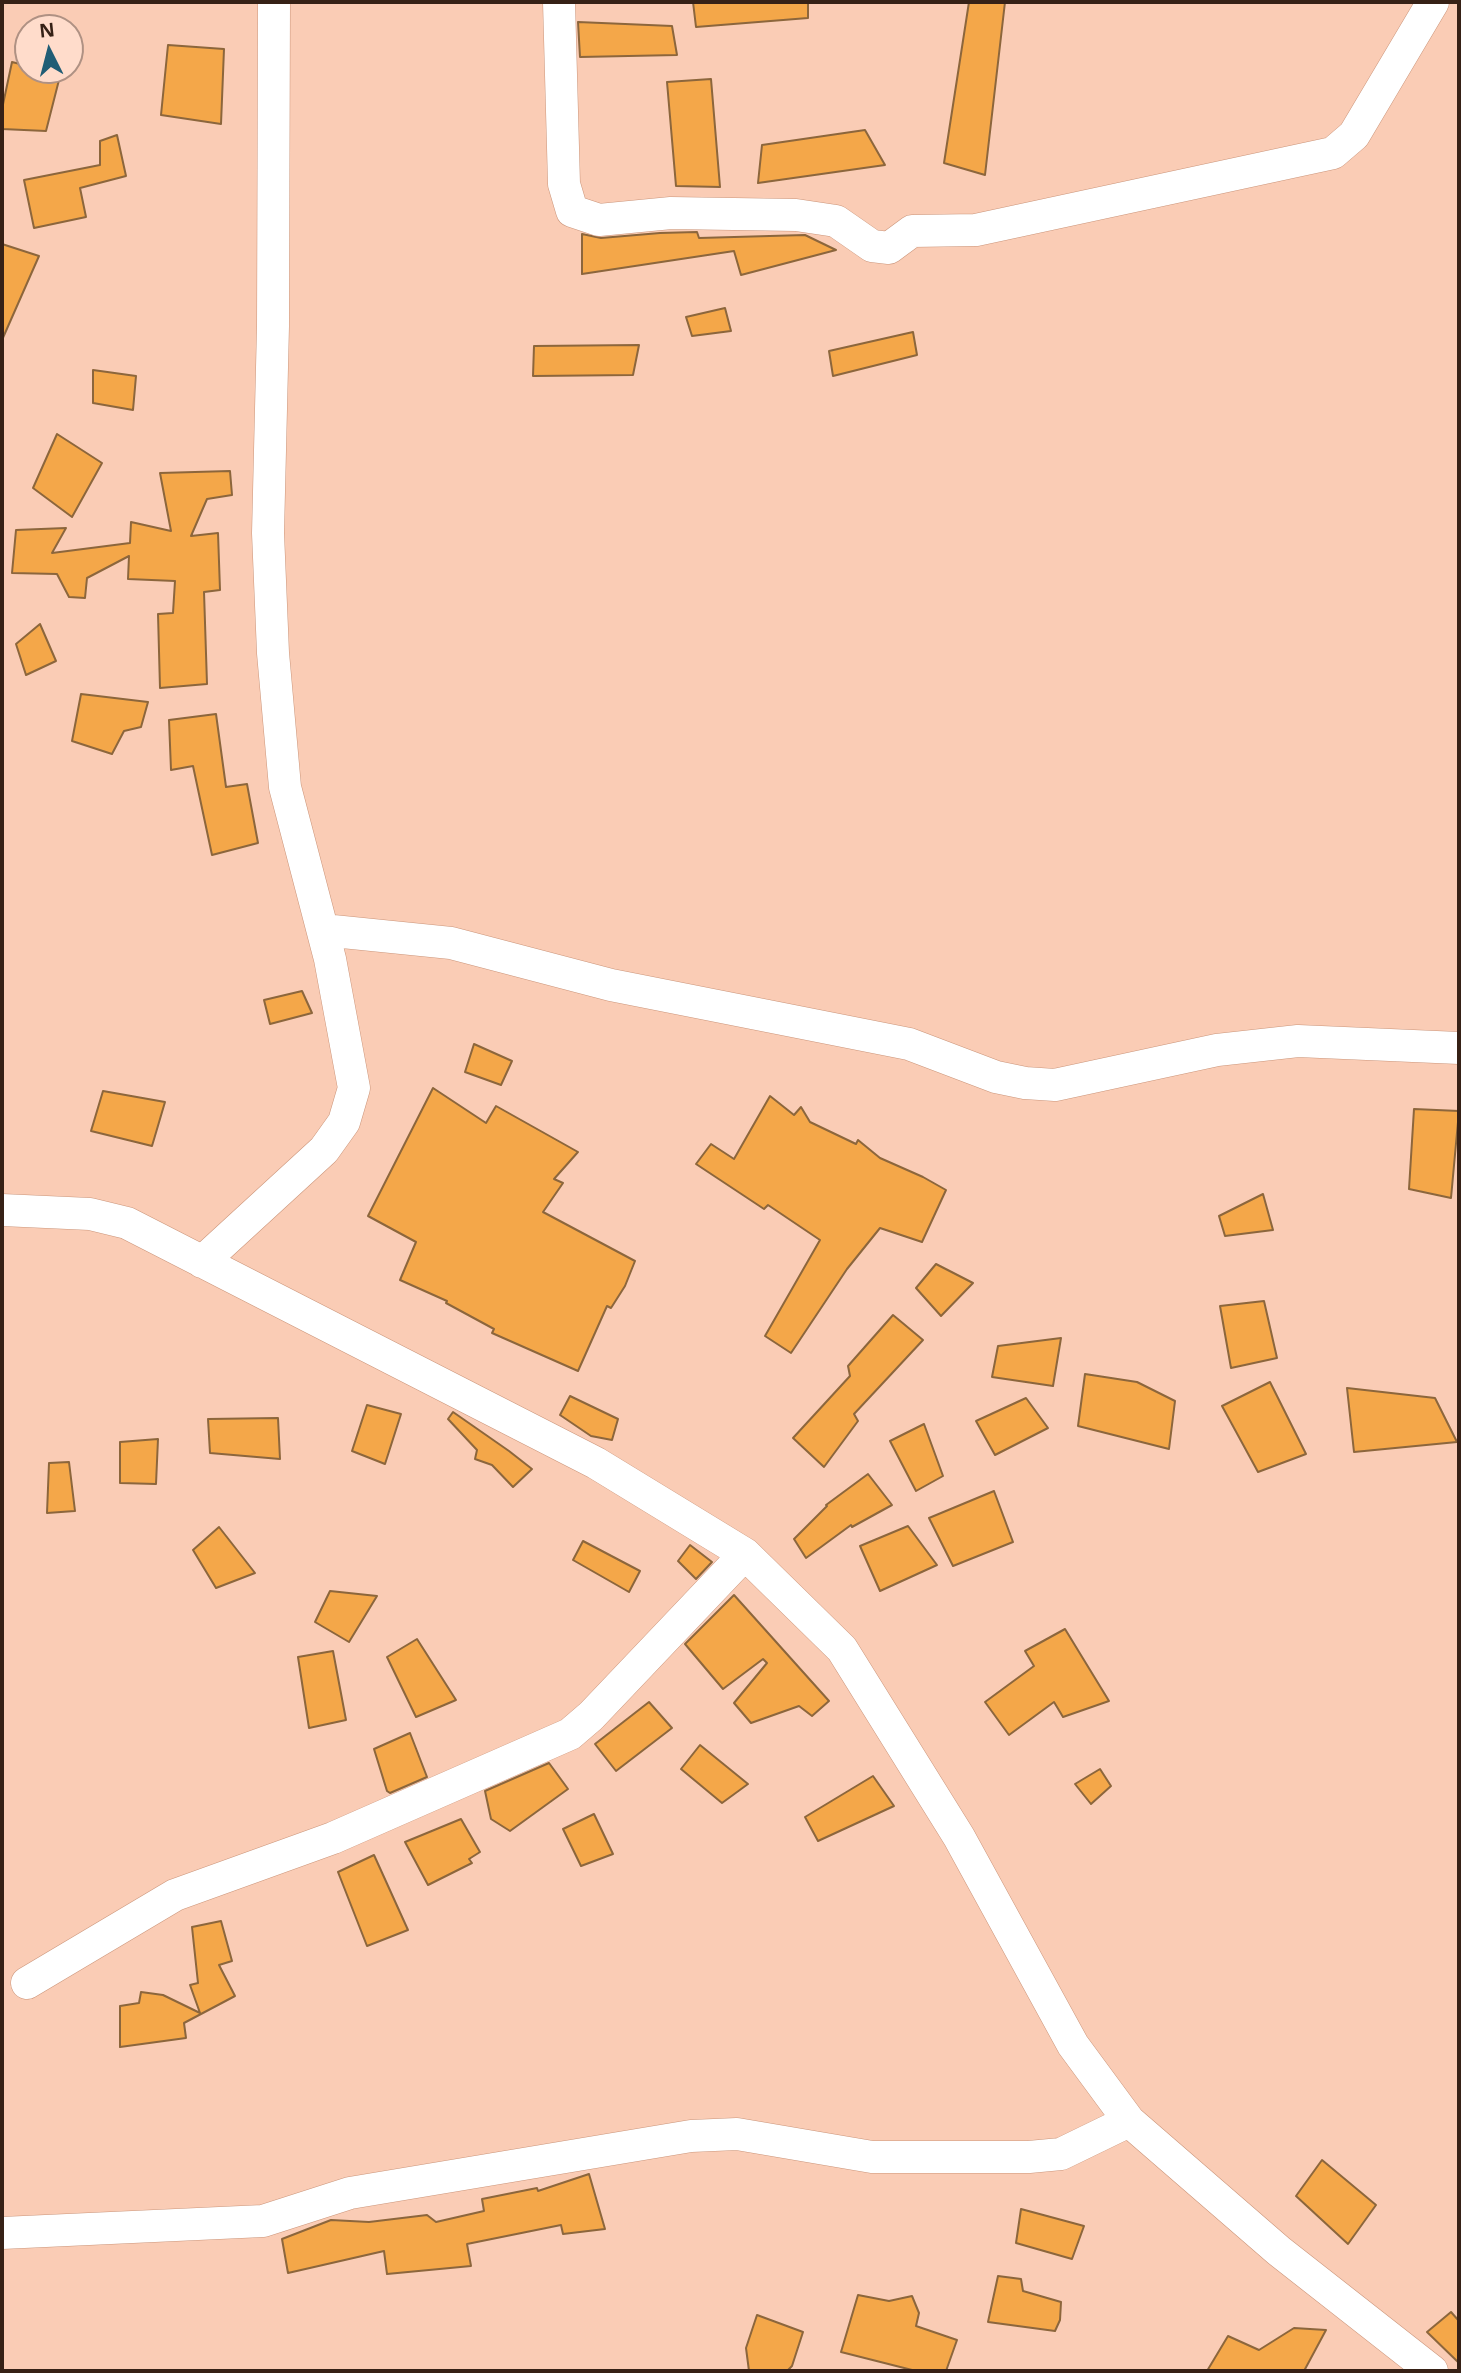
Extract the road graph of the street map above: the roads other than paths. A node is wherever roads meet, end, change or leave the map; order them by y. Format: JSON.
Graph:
{"nodes":[{"id":1,"x":274,"y":2,"type":"edge"},
{"id":2,"x":559,"y":2,"type":"edge"},
{"id":3,"x":1433,"y":2,"type":"edge"},
{"id":4,"x":323,"y":930,"type":"junction"},
{"id":5,"x":1459,"y":1048,"type":"edge"},
{"id":6,"x":2,"y":1210,"type":"edge"},
{"id":7,"x":202,"y":1262,"type":"junction"},
{"id":8,"x":746,"y":1554,"type":"junction"},
{"id":9,"x":27,"y":1983,"type":"dead end"},
{"id":10,"x":1129,"y":2121,"type":"junction"},
{"id":11,"x":2,"y":2233,"type":"edge"},
{"id":12,"x":1432,"y":2371,"type":"edge"}],
"edges":[{"from":1,"to":4,"type":"street"},
{"from":2,"to":3,"type":"street"},
{"from":4,"to":5,"type":"street"},
{"from":4,"to":7,"type":"street"},
{"from":6,"to":7,"type":"street"},
{"from":7,"to":8,"type":"street"},
{"from":8,"to":9,"type":"street"},
{"from":8,"to":10,"type":"street"},
{"from":10,"to":11,"type":"street"},
{"from":10,"to":12,"type":"street"}]}
